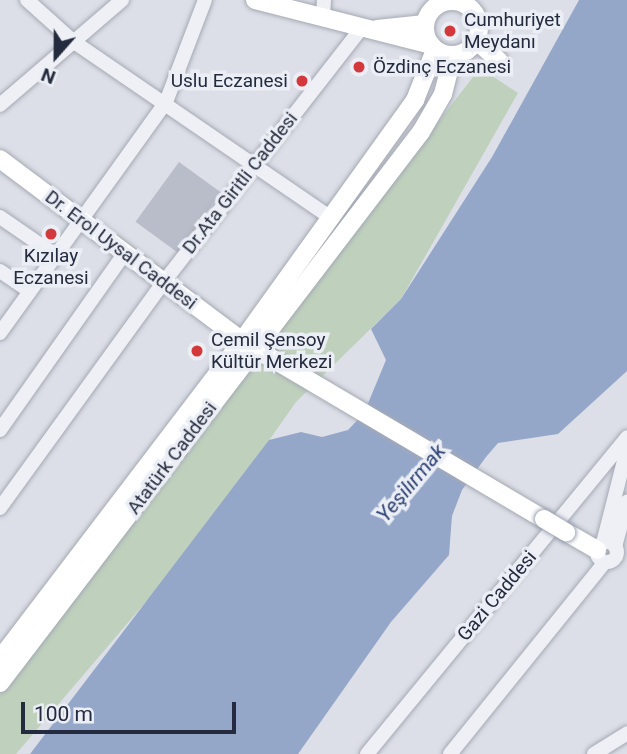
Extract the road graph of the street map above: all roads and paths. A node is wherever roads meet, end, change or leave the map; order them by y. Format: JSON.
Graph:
{"nodes":[{"id":1,"x":27,"y":0,"type":"edge"},
{"id":2,"x":122,"y":0,"type":"edge"},
{"id":3,"x":205,"y":0,"type":"edge"},
{"id":4,"x":255,"y":0,"type":"edge"},
{"id":5,"x":465,"y":1,"type":"edge"},
{"id":6,"x":324,"y":9,"type":"edge"},
{"id":7,"x":425,"y":24,"type":"junction"},
{"id":8,"x":359,"y":30,"type":"junction"},
{"id":9,"x":477,"y":41,"type":"junction"},
{"id":10,"x":74,"y":42,"type":"junction"},
{"id":11,"x":433,"y":47,"type":"junction"},
{"id":12,"x":453,"y":55,"type":"junction"},
{"id":13,"x":499,"y":61,"type":"dead end"},
{"id":14,"x":166,"y":102,"type":"junction"},
{"id":15,"x":0,"y":106,"type":"edge"},
{"id":16,"x":0,"y":159,"type":"edge"},
{"id":17,"x":256,"y":163,"type":"junction"},
{"id":18,"x":0,"y":217,"type":"edge"},
{"id":19,"x":330,"y":217,"type":"junction"},
{"id":20,"x":80,"y":220,"type":"junction"},
{"id":21,"x":124,"y":254,"type":"junction"},
{"id":22,"x":55,"y":255,"type":"junction"},
{"id":23,"x":0,"y":271,"type":"edge"},
{"id":24,"x":163,"y":283,"type":"junction"},
{"id":25,"x":30,"y":291,"type":"junction"},
{"id":26,"x":0,"y":333,"type":"edge"},
{"id":27,"x":249,"y":345,"type":"junction"},
{"id":28,"x":0,"y":430,"type":"edge"},
{"id":29,"x":627,"y":437,"type":"edge"},
{"id":30,"x":627,"y":449,"type":"edge"},
{"id":31,"x":627,"y":502,"type":"edge"},
{"id":32,"x":0,"y":508,"type":"edge"},
{"id":33,"x":611,"y":553,"type":"edge"},
{"id":34,"x":0,"y":659,"type":"edge"},
{"id":35,"x":0,"y":683,"type":"edge"},
{"id":36,"x":627,"y":733,"type":"edge"},
{"id":37,"x":367,"y":754,"type":"edge"},
{"id":38,"x":450,"y":754,"type":"edge"},
{"id":39,"x":594,"y":754,"type":"edge"}],
"edges":[{"from":1,"to":10,"type":"street"},
{"from":2,"to":10,"type":"street"},
{"from":3,"to":14,"type":"street"},
{"from":4,"to":6,"type":"main road"},
{"from":5,"to":7,"type":"main road"},
{"from":5,"to":9,"type":"main road"},
{"from":6,"to":8,"type":"main road"},
{"from":7,"to":8,"type":"main road"},
{"from":7,"to":11,"type":"main road"},
{"from":8,"to":11,"type":"main road"},
{"from":8,"to":17,"type":"street","name":"Dr.Ata Giritli Caddesi"},
{"from":9,"to":12,"type":"main road"},
{"from":9,"to":13,"type":"main road"},
{"from":10,"to":14,"type":"street"},
{"from":10,"to":15,"type":"street"},
{"from":11,"to":12,"type":"main road"},
{"from":11,"to":19,"type":"main road","name":"Atatürk Caddesi"},
{"from":12,"to":27,"type":"main road","name":"Atatürk Caddesi"},
{"from":14,"to":17,"type":"street"},
{"from":14,"to":20,"type":"street"},
{"from":16,"to":20,"type":"main road","name":"Dr. Erol Uysal Caddesi"},
{"from":17,"to":19,"type":"street"},
{"from":17,"to":24,"type":"street","name":"Dr.Ata Giritli Caddesi"},
{"from":18,"to":22,"type":"street"},
{"from":19,"to":27,"type":"main road","name":"Atatürk Caddesi"},
{"from":20,"to":21,"type":"main road","name":"Dr. Erol Uysal Caddesi"},
{"from":20,"to":22,"type":"street"},
{"from":21,"to":24,"type":"main road","name":"Dr. Erol Uysal Caddesi"},
{"from":21,"to":28,"type":"street"},
{"from":22,"to":25,"type":"street"},
{"from":23,"to":25,"type":"street"},
{"from":24,"to":27,"type":"main road","name":"Dr. Erol Uysal Caddesi"},
{"from":24,"to":32,"type":"street","name":"Dr.Ata Giritli Caddesi"},
{"from":25,"to":26,"type":"street"},
{"from":27,"to":33,"type":"main road","name":"Dr. Erol Uysal Caddesi","bridge":true},
{"from":27,"to":34,"type":"main road","name":"Atatürk Caddesi"},
{"from":27,"to":35,"type":"main road","name":"Atatürk Caddesi"},
{"from":29,"to":37,"type":"street","name":"Gazi Caddesi"},
{"from":30,"to":33,"type":"street"},
{"from":31,"to":33,"type":"street"},
{"from":33,"to":38,"type":"street"},
{"from":36,"to":39,"type":"street"}]}
